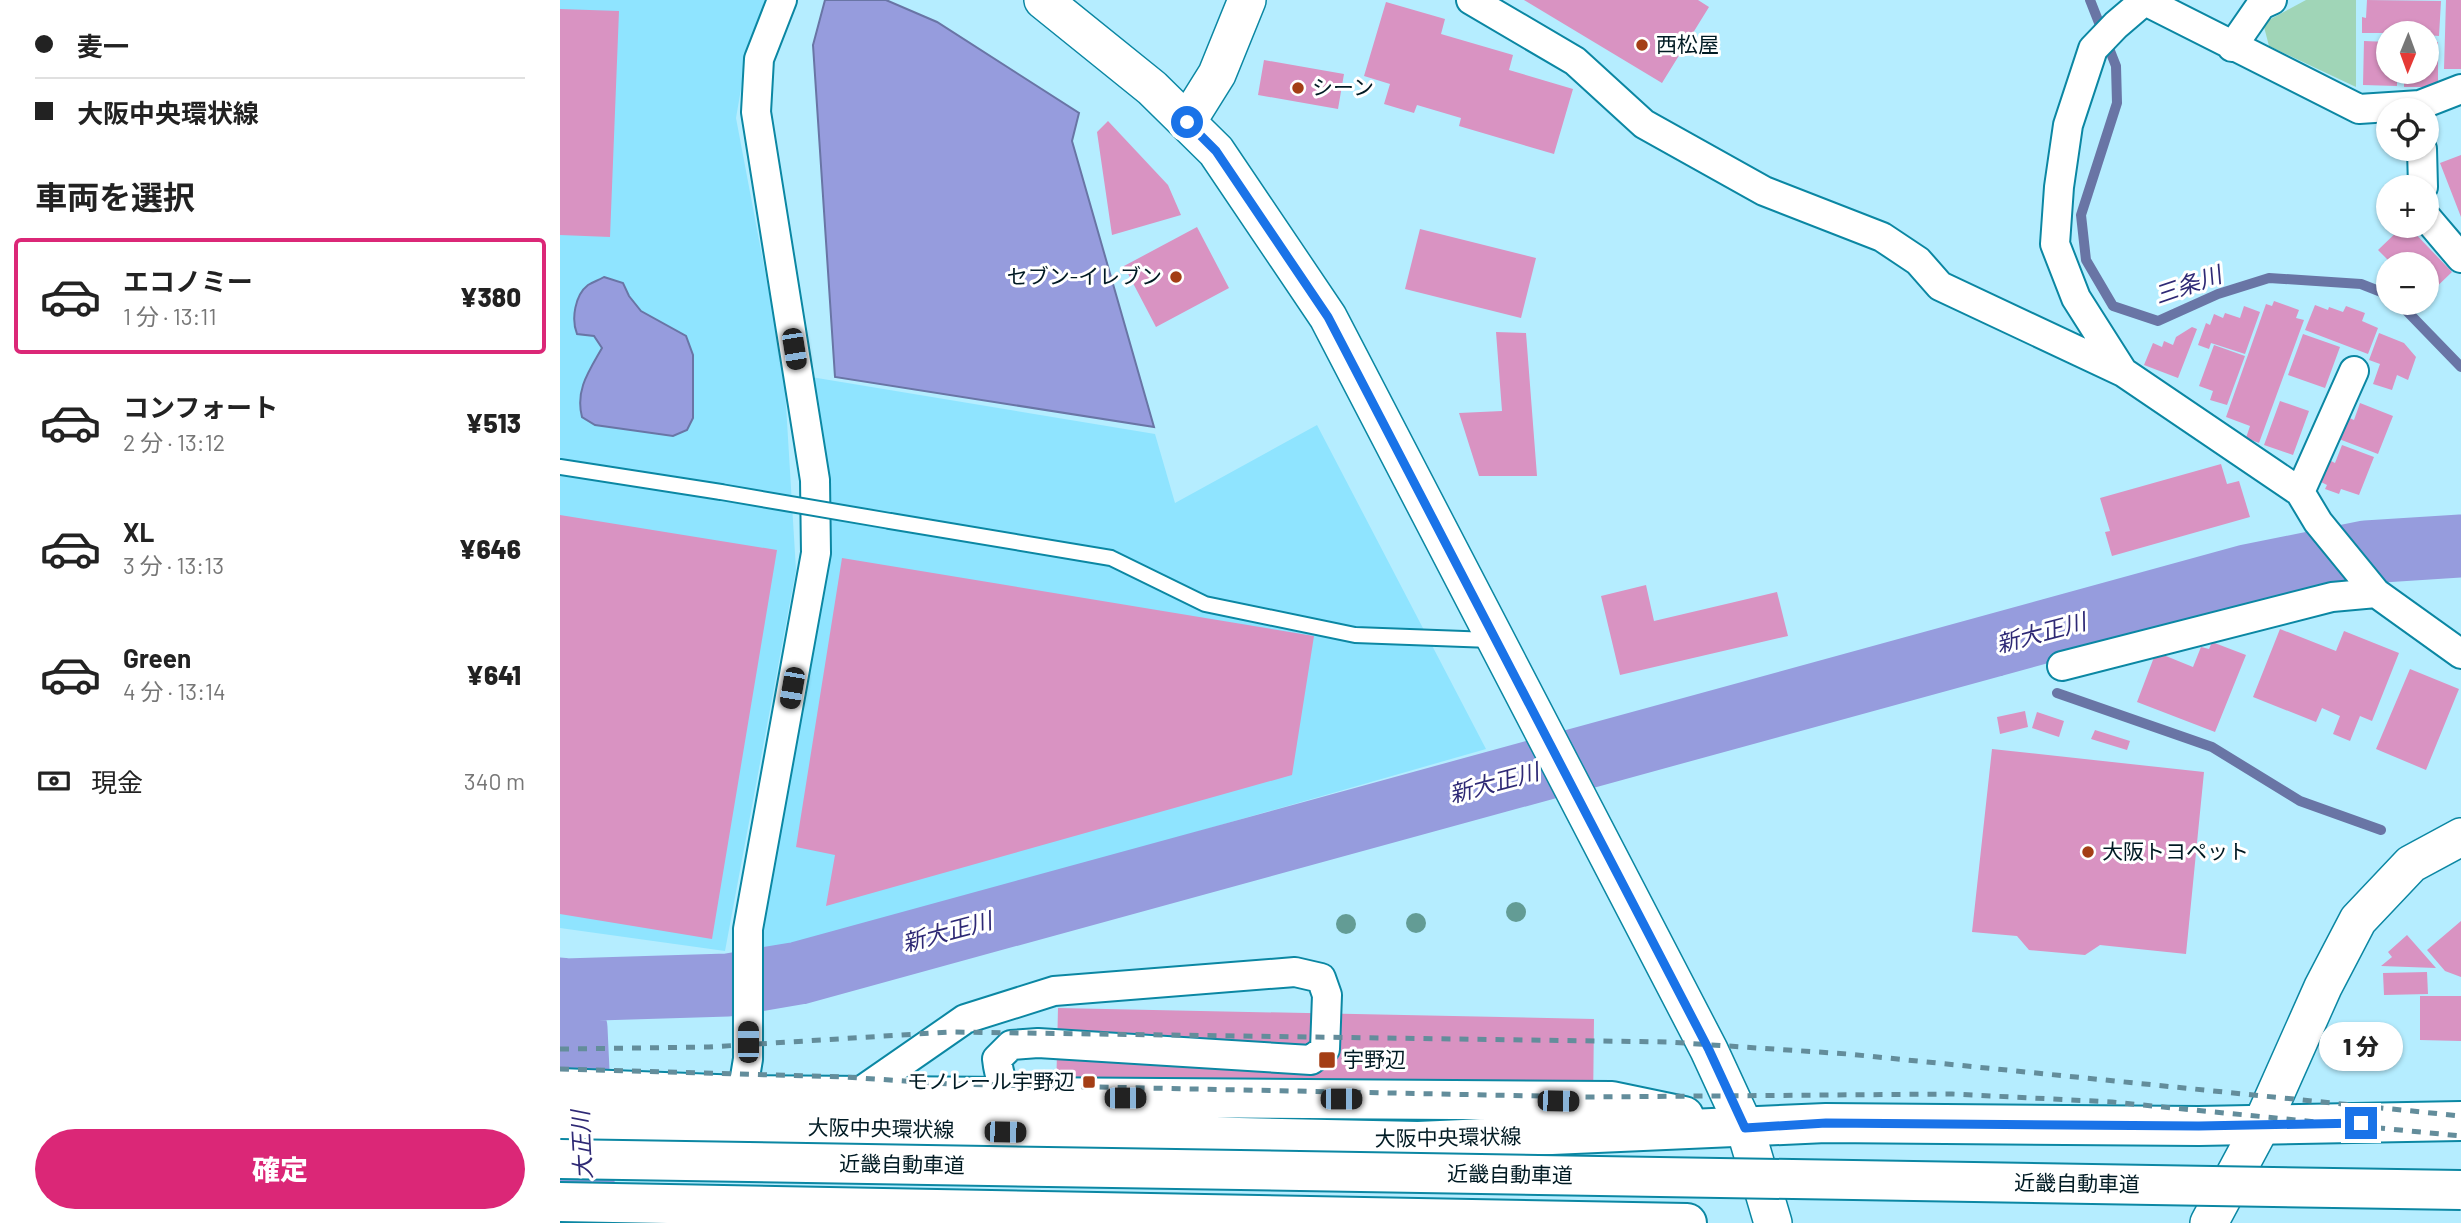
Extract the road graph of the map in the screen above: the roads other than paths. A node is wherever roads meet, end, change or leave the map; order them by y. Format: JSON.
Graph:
{"nodes":[{"id":1,"x":782,"y":0,"type":"edge"},
{"id":2,"x":1043,"y":0,"type":"edge"},
{"id":3,"x":1247,"y":0,"type":"edge"},
{"id":4,"x":1471,"y":0,"type":"edge"},
{"id":5,"x":2144,"y":0,"type":"edge"},
{"id":6,"x":2272,"y":0,"type":"edge"},
{"id":7,"x":2232,"y":47,"type":"junction"},
{"id":8,"x":2461,"y":89,"type":"edge"},
{"id":9,"x":2439,"y":99,"type":"edge"},
{"id":10,"x":2376,"y":109,"type":"edge"},
{"id":11,"x":1187,"y":122,"type":"junction"},
{"id":12,"x":2439,"y":232,"type":"edge"},
{"id":13,"x":2461,"y":258,"type":"edge"},
{"id":14,"x":2354,"y":371,"type":"dead end"},
{"id":15,"x":2123,"y":372,"type":"junction"},
{"id":16,"x":560,"y":467,"type":"edge"},
{"id":17,"x":2300,"y":492,"type":"junction"},
{"id":18,"x":2376,"y":593,"type":"junction"},
{"id":19,"x":1495,"y":640,"type":"junction"},
{"id":20,"x":2461,"y":654,"type":"edge"},
{"id":21,"x":2062,"y":666,"type":"dead end"},
{"id":22,"x":2461,"y":837,"type":"edge"},
{"id":23,"x":560,"y":1088,"type":"edge"},
{"id":24,"x":743,"y":1095,"type":"junction"},
{"id":25,"x":853,"y":1096,"type":"junction"},
{"id":26,"x":1017,"y":1097,"type":"junction"},
{"id":27,"x":646,"y":1107,"type":"junction"},
{"id":28,"x":2461,"y":1121,"type":"edge"},
{"id":29,"x":560,"y":1122,"type":"edge"},
{"id":30,"x":2262,"y":1124,"type":"junction"},
{"id":31,"x":1745,"y":1128,"type":"junction"},
{"id":32,"x":560,"y":1159,"type":"edge"},
{"id":33,"x":2461,"y":1190,"type":"edge"},
{"id":34,"x":560,"y":1202,"type":"edge"},
{"id":35,"x":1687,"y":1223,"type":"edge"},
{"id":36,"x":1773,"y":1223,"type":"edge"},
{"id":37,"x":2209,"y":1223,"type":"edge"}],
"edges":[{"from":1,"to":24,"type":"street"},
{"from":2,"to":11,"type":"street"},
{"from":3,"to":11,"type":"street"},
{"from":4,"to":15,"type":"street"},
{"from":5,"to":7,"type":"street"},
{"from":5,"to":15,"type":"street"},
{"from":6,"to":7,"type":"street"},
{"from":7,"to":10,"type":"street"},
{"from":8,"to":9,"type":"street"},
{"from":11,"to":19,"type":"street"},
{"from":12,"to":13,"type":"street"},
{"from":14,"to":17,"type":"street"},
{"from":15,"to":17,"type":"street"},
{"from":16,"to":19,"type":"lane","bridge":true},
{"from":17,"to":18,"type":"street"},
{"from":18,"to":20,"type":"street"},
{"from":18,"to":21,"type":"street"},
{"from":19,"to":31,"type":"street"},
{"from":22,"to":30,"type":"street"},
{"from":23,"to":27,"type":"main road"},
{"from":24,"to":25,"type":"main road"},
{"from":24,"to":27,"type":"main road"},
{"from":25,"to":26,"type":"main road"},
{"from":25,"to":26,"type":"street"},
{"from":26,"to":31,"type":"main road"},
{"from":27,"to":29,"type":"main road","name":"大阪中央環状線"},
{"from":27,"to":31,"type":"main road","name":"大阪中央環状線"},
{"from":28,"to":30,"type":"main road","name":"大阪中央環状線"},
{"from":30,"to":31,"type":"main road","name":"大阪中央環状線"},
{"from":30,"to":37,"type":"street"},
{"from":31,"to":36,"type":"street"},
{"from":32,"to":33,"type":"main road","name":"近畿自動車道","bridge":true},
{"from":34,"to":35,"type":"main road","name":"近畿自動車道"}]}
